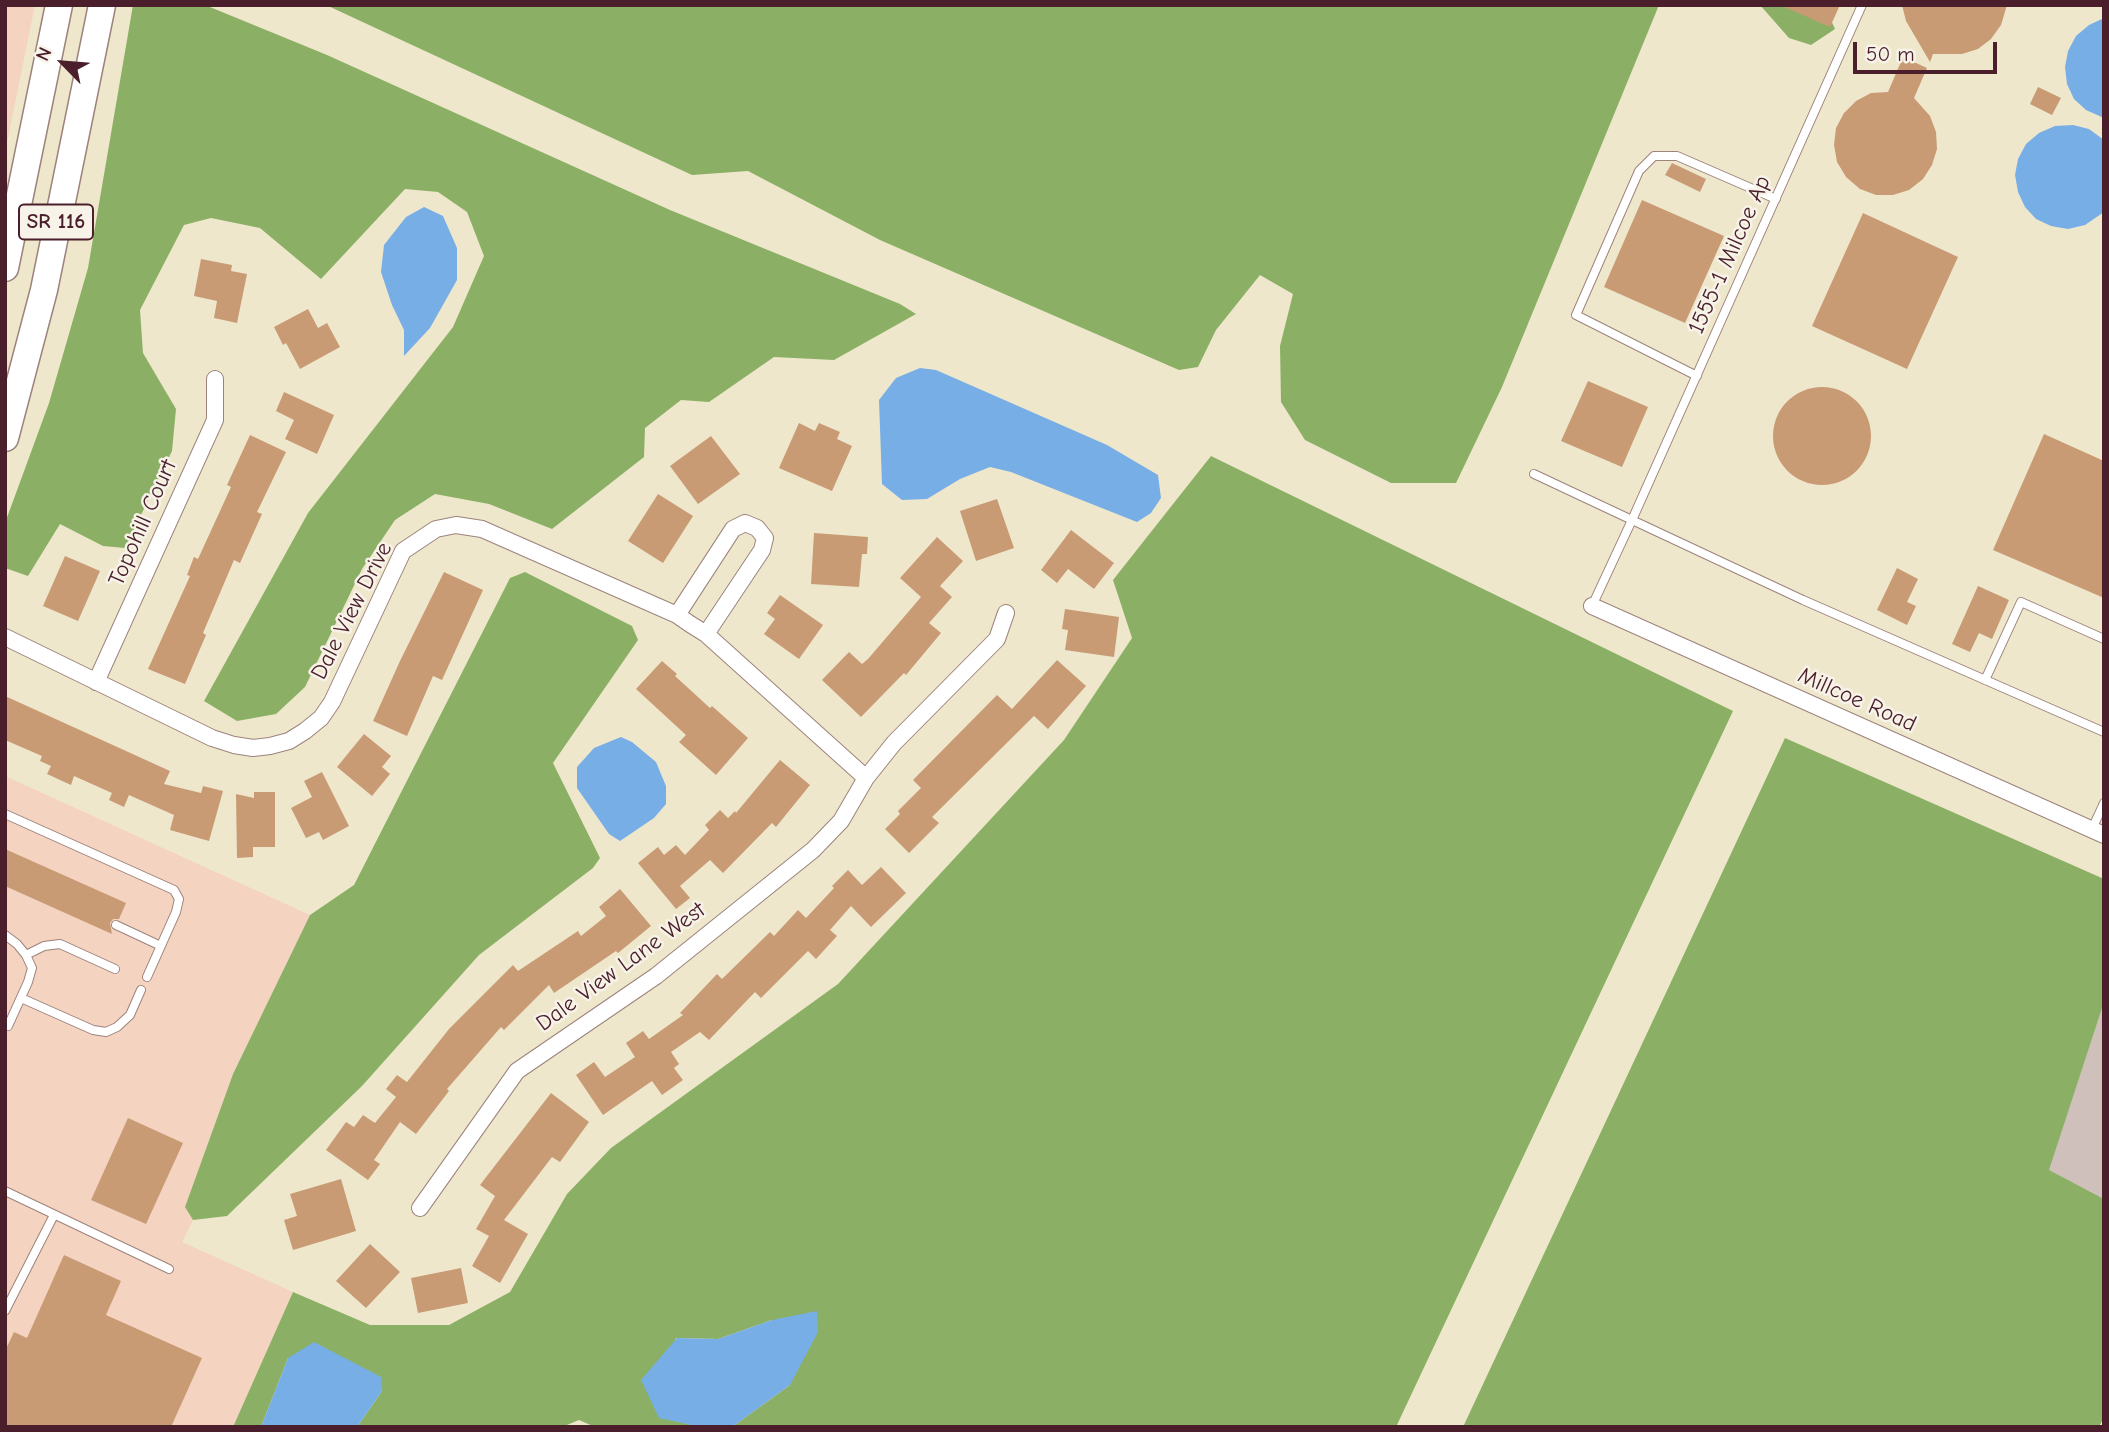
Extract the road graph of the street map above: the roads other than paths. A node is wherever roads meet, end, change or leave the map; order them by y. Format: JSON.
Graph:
{"nodes":[{"id":1,"x":58,"y":5,"type":"edge"},
{"id":2,"x":102,"y":5,"type":"edge"},
{"id":3,"x":1863,"y":5,"type":"edge"},
{"id":4,"x":1776,"y":199,"type":"junction"},
{"id":5,"x":5,"y":268,"type":"edge"},
{"id":6,"x":1697,"y":376,"type":"junction"},
{"id":7,"x":215,"y":379,"type":"dead end"},
{"id":8,"x":5,"y":438,"type":"edge"},
{"id":9,"x":1534,"y":474,"type":"dead end"},
{"id":10,"x":1632,"y":520,"type":"junction"},
{"id":11,"x":1592,"y":606,"type":"joint"},
{"id":12,"x":1006,"y":613,"type":"dead end"},
{"id":13,"x":677,"y":615,"type":"junction"},
{"id":14,"x":706,"y":634,"type":"junction"},
{"id":15,"x":5,"y":637,"type":"edge"},
{"id":16,"x":2104,"y":639,"type":"edge"},
{"id":17,"x":1985,"y":680,"type":"junction"},
{"id":18,"x":96,"y":682,"type":"junction"},
{"id":19,"x":2104,"y":732,"type":"edge"},
{"id":20,"x":866,"y":778,"type":"junction"},
{"id":21,"x":2104,"y":803,"type":"edge"},
{"id":22,"x":5,"y":814,"type":"edge"},
{"id":23,"x":2098,"y":832,"type":"edge"},
{"id":24,"x":116,"y":925,"type":"dead end"},
{"id":25,"x":5,"y":936,"type":"edge"},
{"id":26,"x":161,"y":946,"type":"junction"},
{"id":27,"x":26,"y":955,"type":"junction"},
{"id":28,"x":115,"y":970,"type":"dead end"},
{"id":29,"x":147,"y":977,"type":"dead end"},
{"id":30,"x":141,"y":990,"type":"dead end"},
{"id":31,"x":21,"y":998,"type":"junction"},
{"id":32,"x":8,"y":1026,"type":"dead end"},
{"id":33,"x":5,"y":1191,"type":"edge"},
{"id":34,"x":420,"y":1208,"type":"dead end"},
{"id":35,"x":54,"y":1215,"type":"junction"},
{"id":36,"x":169,"y":1269,"type":"dead end"},
{"id":37,"x":5,"y":1311,"type":"edge"}],
"edges":[{"from":1,"to":5,"type":"main road","number":"SR 116"},
{"from":2,"to":8,"type":"main road","number":"SR 116"},
{"from":3,"to":4,"type":"lane","name":"1555-1 Milcoe Ap"},
{"from":4,"to":6,"type":"lane","name":"1555-1 Milcoe Ap"},
{"from":4,"to":6,"type":"lane"},
{"from":6,"to":10,"type":"lane","name":"1555-1 Milcoe Ap"},
{"from":7,"to":18,"type":"street","name":"Topohill Court"},
{"from":9,"to":10,"type":"lane"},
{"from":10,"to":11,"type":"lane","name":"1555-1 Milcoe Ap"},
{"from":10,"to":17,"type":"lane"},
{"from":11,"to":23,"type":"street","name":"Millcoe Road"},
{"from":12,"to":20,"type":"street","name":"Dale View Lane West"},
{"from":13,"to":14,"type":"street","name":"Dale View Drive"},
{"from":13,"to":14,"type":"street"},
{"from":13,"to":18,"type":"street","name":"Dale View Drive"},
{"from":14,"to":20,"type":"street","name":"Dale View Drive"},
{"from":15,"to":18,"type":"street","name":"Dale View Drive"},
{"from":16,"to":17,"type":"lane"},
{"from":17,"to":19,"type":"lane"},
{"from":20,"to":34,"type":"street","name":"Dale View Lane West"},
{"from":21,"to":23,"type":"lane"},
{"from":22,"to":26,"type":"lane"},
{"from":24,"to":26,"type":"lane"},
{"from":25,"to":27,"type":"lane"},
{"from":26,"to":29,"type":"lane"},
{"from":27,"to":28,"type":"lane"},
{"from":27,"to":31,"type":"lane"},
{"from":30,"to":31,"type":"lane"},
{"from":31,"to":32,"type":"lane"},
{"from":33,"to":35,"type":"lane"},
{"from":35,"to":36,"type":"lane"},
{"from":35,"to":37,"type":"lane"}]}
